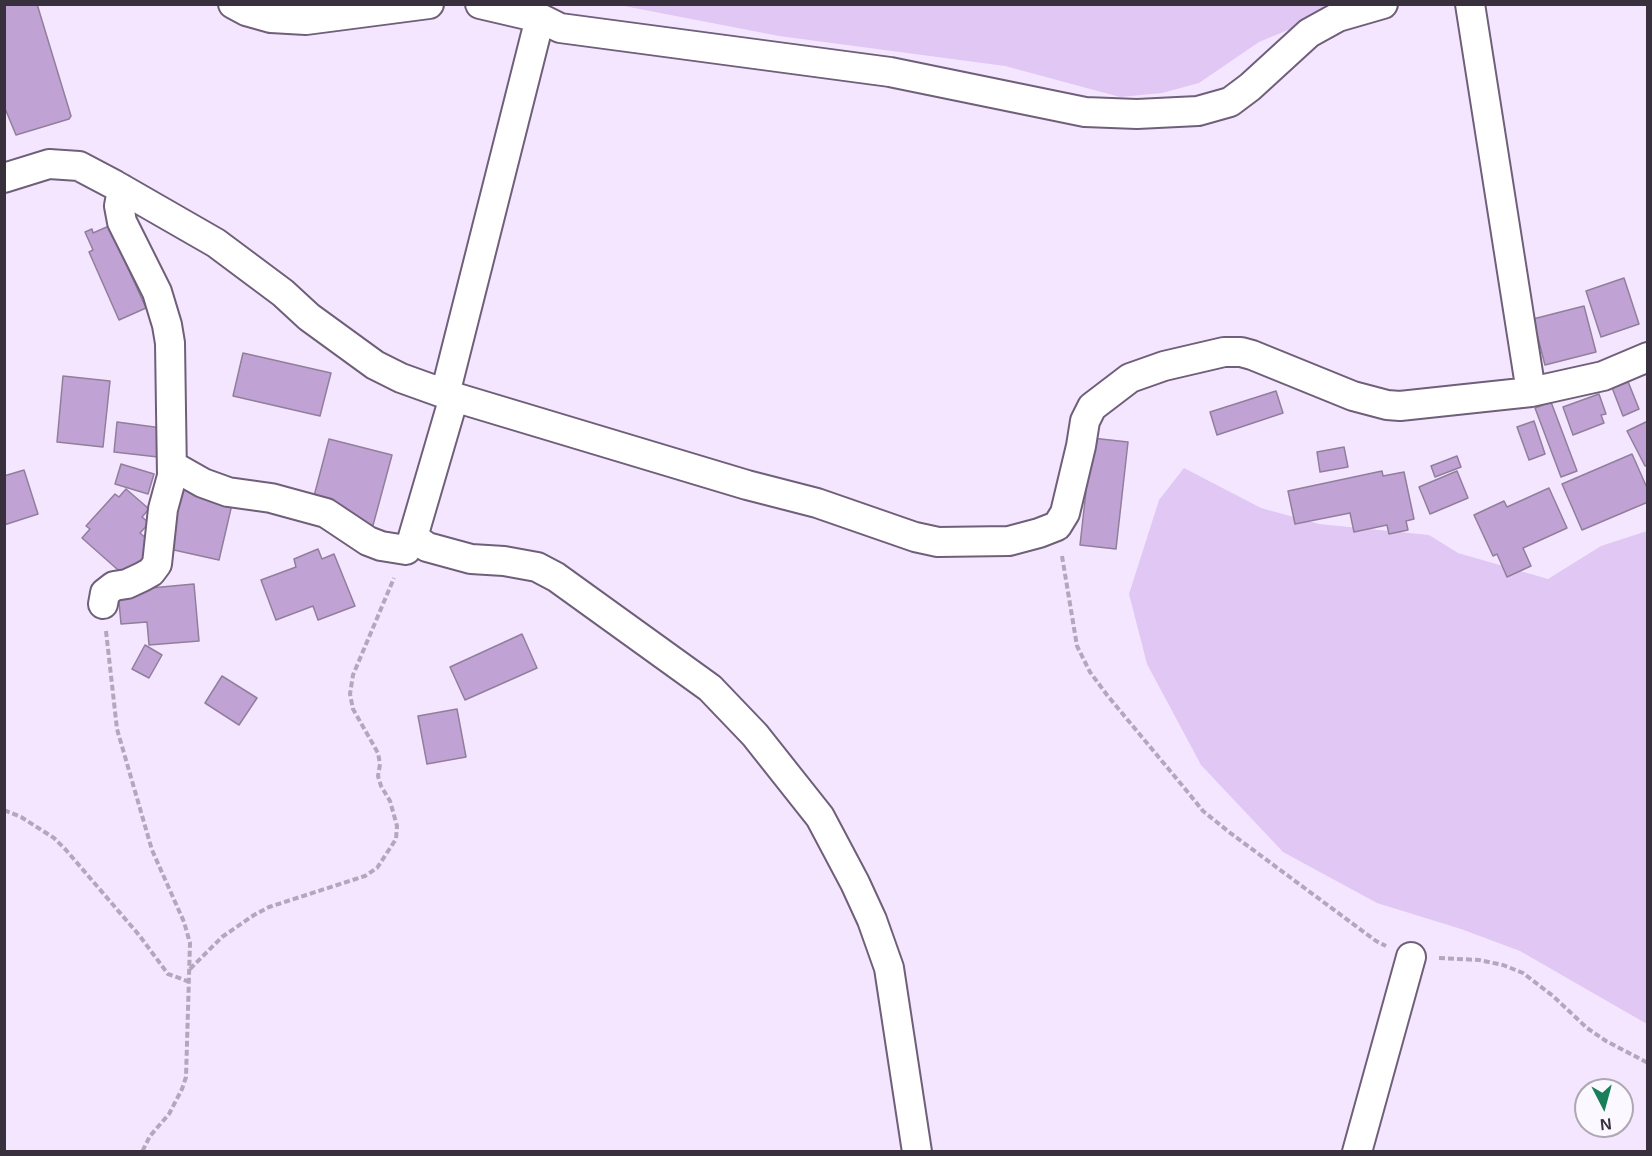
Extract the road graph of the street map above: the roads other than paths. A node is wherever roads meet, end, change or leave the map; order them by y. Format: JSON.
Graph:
{"nodes":[{"id":1,"x":233,"y":4,"type":"edge"},
{"id":2,"x":429,"y":4,"type":"edge"},
{"id":3,"x":480,"y":4,"type":"edge"},
{"id":4,"x":1383,"y":4,"type":"edge"},
{"id":5,"x":1470,"y":4,"type":"edge"},
{"id":6,"x":540,"y":18,"type":"junction"},
{"id":7,"x":4,"y":178,"type":"edge"},
{"id":8,"x":122,"y":189,"type":"junction"},
{"id":9,"x":1647,"y":357,"type":"edge"},
{"id":10,"x":1531,"y":392,"type":"junction"},
{"id":11,"x":450,"y":396,"type":"junction"},
{"id":12,"x":173,"y":466,"type":"junction"},
{"id":13,"x":406,"y":550,"type":"road end"},
{"id":14,"x":103,"y":604,"type":"road end"},
{"id":15,"x":1411,"y":957,"type":"road end"},
{"id":16,"x":917,"y":1152,"type":"edge"},
{"id":17,"x":1357,"y":1152,"type":"edge"}],
"edges":[{"from":1,"to":2,"type":"street"},
{"from":3,"to":6,"type":"street"},
{"from":4,"to":6,"type":"street"},
{"from":5,"to":10,"type":"street"},
{"from":6,"to":11,"type":"street"},
{"from":7,"to":8,"type":"street"},
{"from":8,"to":11,"type":"street"},
{"from":8,"to":12,"type":"street"},
{"from":9,"to":10,"type":"street"},
{"from":10,"to":11,"type":"street"},
{"from":11,"to":16,"type":"street"},
{"from":12,"to":13,"type":"street"},
{"from":12,"to":14,"type":"street"},
{"from":15,"to":17,"type":"street"}]}
